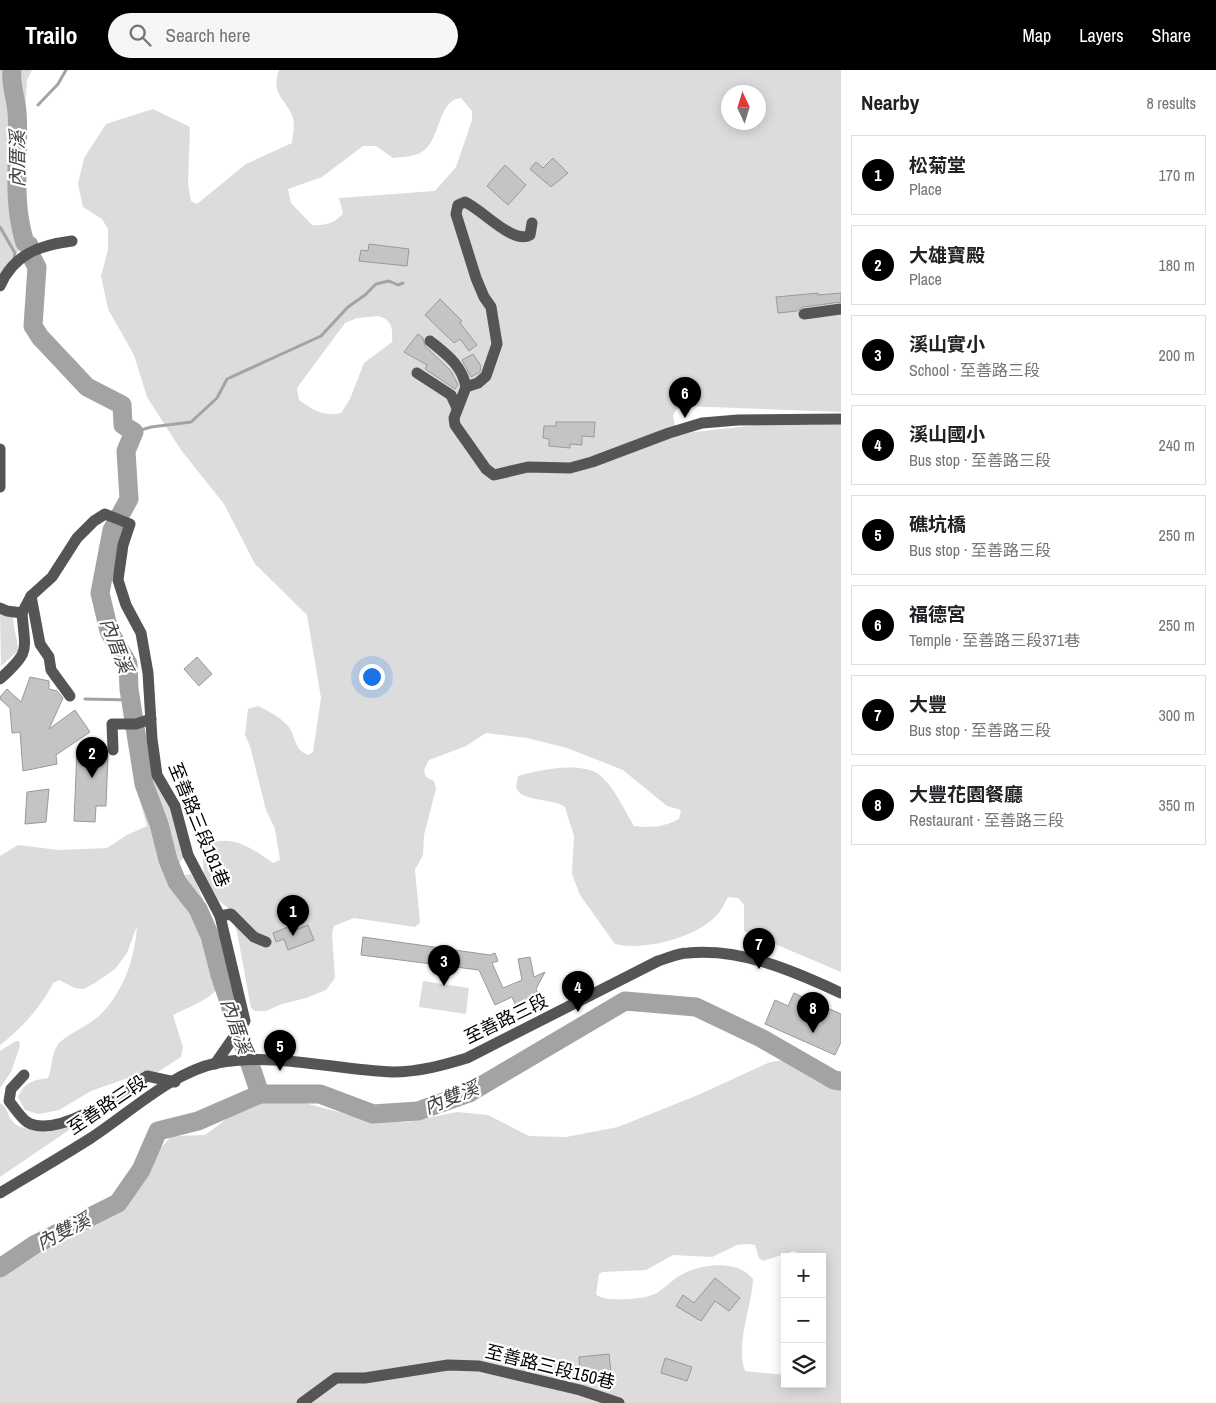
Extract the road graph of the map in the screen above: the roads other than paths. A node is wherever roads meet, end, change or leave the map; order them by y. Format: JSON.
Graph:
{"nodes":[{"id":1,"x":532,"y":223,"type":"dead end"},
{"id":2,"x":72,"y":241,"type":"dead end"},
{"id":3,"x":0,"y":286,"type":"edge"},
{"id":4,"x":841,"y":309,"type":"edge"},
{"id":5,"x":804,"y":314,"type":"dead end"},
{"id":6,"x":430,"y":341,"type":"dead end"},
{"id":7,"x":417,"y":373,"type":"dead end"},
{"id":8,"x":466,"y":387,"type":"junction"},
{"id":9,"x":457,"y":408,"type":"junction"},
{"id":10,"x":841,"y":419,"type":"edge"},
{"id":11,"x":0,"y":449,"type":"edge"},
{"id":12,"x":0,"y":487,"type":"edge"},
{"id":13,"x":31,"y":596,"type":"junction"},
{"id":14,"x":0,"y":608,"type":"edge"},
{"id":15,"x":22,"y":612,"type":"junction"},
{"id":16,"x":0,"y":678,"type":"edge"},
{"id":17,"x":70,"y":696,"type":"dead end"},
{"id":18,"x":151,"y":719,"type":"junction"},
{"id":19,"x":113,"y":750,"type":"dead end"},
{"id":20,"x":220,"y":916,"type":"junction"},
{"id":21,"x":266,"y":942,"type":"dead end"},
{"id":22,"x":841,"y":993,"type":"edge"},
{"id":23,"x":215,"y":1064,"type":"junction"},
{"id":24,"x":24,"y":1075,"type":"dead end"},
{"id":25,"x":175,"y":1082,"type":"junction"},
{"id":26,"x":0,"y":1193,"type":"edge"},
{"id":27,"x":302,"y":1403,"type":"edge"},
{"id":28,"x":619,"y":1403,"type":"edge"}],
"edges":[{"from":1,"to":8,"type":"street"},
{"from":2,"to":3,"type":"street"},
{"from":4,"to":5,"type":"street"},
{"from":6,"to":8,"type":"street"},
{"from":7,"to":9,"type":"street"},
{"from":8,"to":9,"type":"street"},
{"from":9,"to":10,"type":"street"},
{"from":11,"to":12,"type":"street"},
{"from":13,"to":15,"type":"street"},
{"from":13,"to":17,"type":"street"},
{"from":13,"to":18,"type":"street","name":"至善路三段181巷"},
{"from":14,"to":15,"type":"street"},
{"from":15,"to":16,"type":"street"},
{"from":18,"to":19,"type":"street"},
{"from":18,"to":20,"type":"street","name":"至善路三段181巷"},
{"from":20,"to":21,"type":"street"},
{"from":20,"to":23,"type":"street","name":"至善路三段181巷"},
{"from":22,"to":23,"type":"street","name":"至善路三段"},
{"from":23,"to":25,"type":"street","name":"至善路三段"},
{"from":24,"to":25,"type":"street"},
{"from":25,"to":26,"type":"street","name":"至善路三段"},
{"from":27,"to":28,"type":"street","name":"至善路三段150巷"}]}
